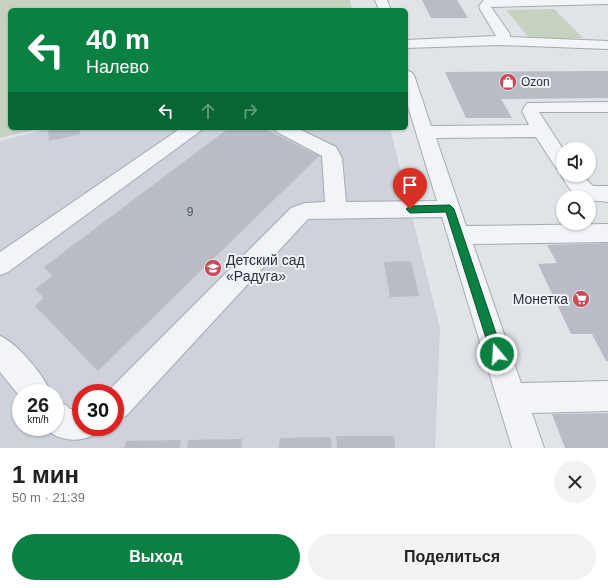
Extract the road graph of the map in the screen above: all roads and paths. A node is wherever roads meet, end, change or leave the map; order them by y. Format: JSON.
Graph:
{"nodes":[{"id":1,"x":581,"y":0,"type":"edge"},
{"id":2,"x":608,"y":0,"type":"edge"},
{"id":3,"x":498,"y":41,"type":"junction"},
{"id":4,"x":408,"y":44,"type":"edge"},
{"id":5,"x":608,"y":45,"type":"edge"},
{"id":6,"x":408,"y":81,"type":"edge"},
{"id":7,"x":608,"y":107,"type":"edge"},
{"id":8,"x":190,"y":130,"type":"edge"},
{"id":9,"x":287,"y":130,"type":"edge"},
{"id":10,"x":541,"y":131,"type":"junction"},
{"id":11,"x":425,"y":132,"type":"junction"},
{"id":12,"x":556,"y":153,"type":"edge"},
{"id":13,"x":576,"y":182,"type":"edge"},
{"id":14,"x":608,"y":194,"type":"edge"},
{"id":15,"x":450,"y":209,"type":"junction"},
{"id":16,"x":336,"y":210,"type":"junction"},
{"id":17,"x":608,"y":233,"type":"edge"},
{"id":18,"x":458,"y":235,"type":"junction"},
{"id":19,"x":0,"y":265,"type":"edge"},
{"id":20,"x":0,"y":350,"type":"edge"},
{"id":21,"x":28,"y":384,"type":"edge"},
{"id":22,"x":124,"y":396,"type":"edge"},
{"id":23,"x":608,"y":396,"type":"edge"},
{"id":24,"x":512,"y":398,"type":"junction"},
{"id":25,"x":528,"y":448,"type":"edge"}],
"edges":[{"from":1,"to":2,"type":"street"},
{"from":1,"to":3,"type":"street"},
{"from":3,"to":4,"type":"street"},
{"from":3,"to":5,"type":"street"},
{"from":6,"to":11,"type":"street"},
{"from":7,"to":10,"type":"street"},
{"from":8,"to":19,"type":"street"},
{"from":9,"to":16,"type":"street"},
{"from":10,"to":11,"type":"street"},
{"from":10,"to":12,"type":"street"},
{"from":11,"to":15,"type":"street"},
{"from":13,"to":14,"type":"street"},
{"from":15,"to":16,"type":"street"},
{"from":15,"to":18,"type":"street"},
{"from":16,"to":22,"type":"street"},
{"from":17,"to":18,"type":"street"},
{"from":18,"to":24,"type":"street"},
{"from":20,"to":21,"type":"street"},
{"from":23,"to":24,"type":"street"},
{"from":24,"to":25,"type":"street"}]}
